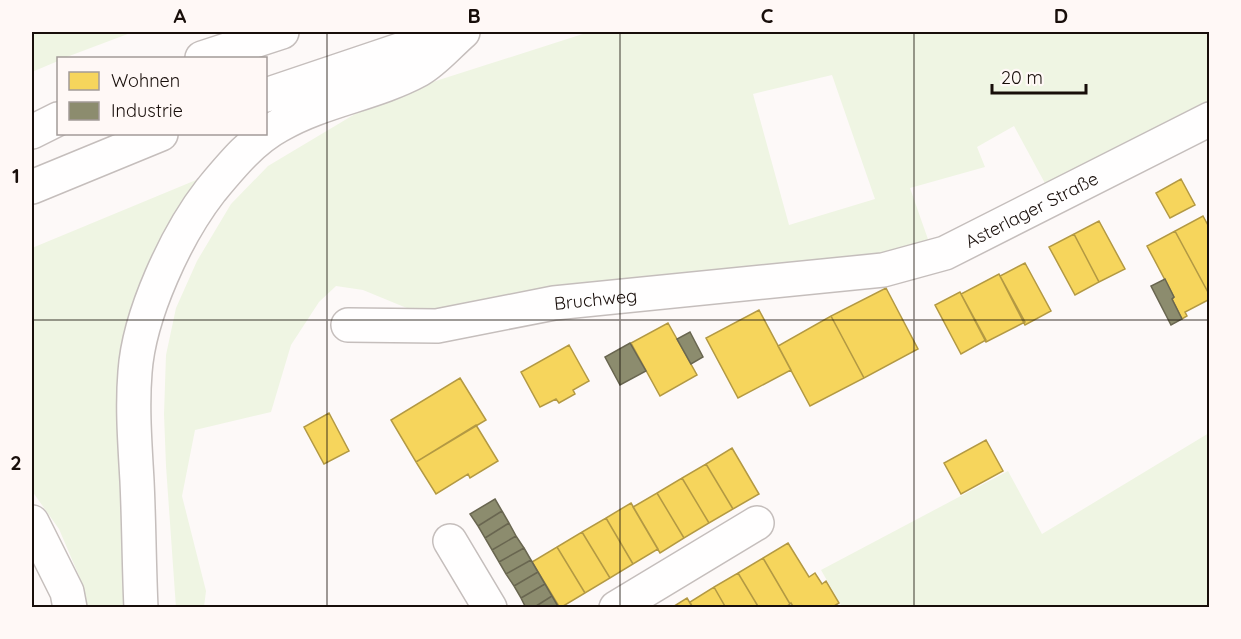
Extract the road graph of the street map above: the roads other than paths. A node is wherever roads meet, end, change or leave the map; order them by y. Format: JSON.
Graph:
{"nodes":[{"id":1,"x":282,"y":32,"type":"edge"},
{"id":2,"x":453,"y":32,"type":"edge"},
{"id":3,"x":463,"y":32,"type":"edge"},
{"id":4,"x":205,"y":57,"type":"edge"},
{"id":5,"x":267,"y":95,"type":"edge"},
{"id":6,"x":1209,"y":119,"type":"edge"},
{"id":7,"x":57,"y":120,"type":"edge"},
{"id":8,"x":32,"y":132,"type":"edge"},
{"id":9,"x":267,"y":133,"type":"edge"},
{"id":10,"x":159,"y":135,"type":"edge"},
{"id":11,"x":264,"y":135,"type":"edge"},
{"id":12,"x":32,"y":187,"type":"edge"},
{"id":13,"x":844,"y":274,"type":"joint"},
{"id":14,"x":348,"y":325,"type":"dead end"},
{"id":15,"x":32,"y":522,"type":"edge"},
{"id":16,"x":757,"y":523,"type":"dead end"},
{"id":17,"x":450,"y":541,"type":"dead end"},
{"id":18,"x":70,"y":608,"type":"edge"},
{"id":19,"x":141,"y":608,"type":"edge"},
{"id":20,"x":490,"y":608,"type":"edge"},
{"id":21,"x":616,"y":608,"type":"edge"}],
"edges":[{"from":1,"to":4,"type":"main road"},
{"from":2,"to":5,"type":"main road"},
{"from":3,"to":9,"type":"main road"},
{"from":6,"to":13,"type":"main road","name":"Asterlager Straße"},
{"from":7,"to":8,"type":"main road"},
{"from":10,"to":12,"type":"main road"},
{"from":11,"to":19,"type":"main road"},
{"from":13,"to":14,"type":"main road","name":"Bruchweg"},
{"from":15,"to":18,"type":"main road"},
{"from":16,"to":21,"type":"main road"},
{"from":17,"to":20,"type":"main road"}]}
